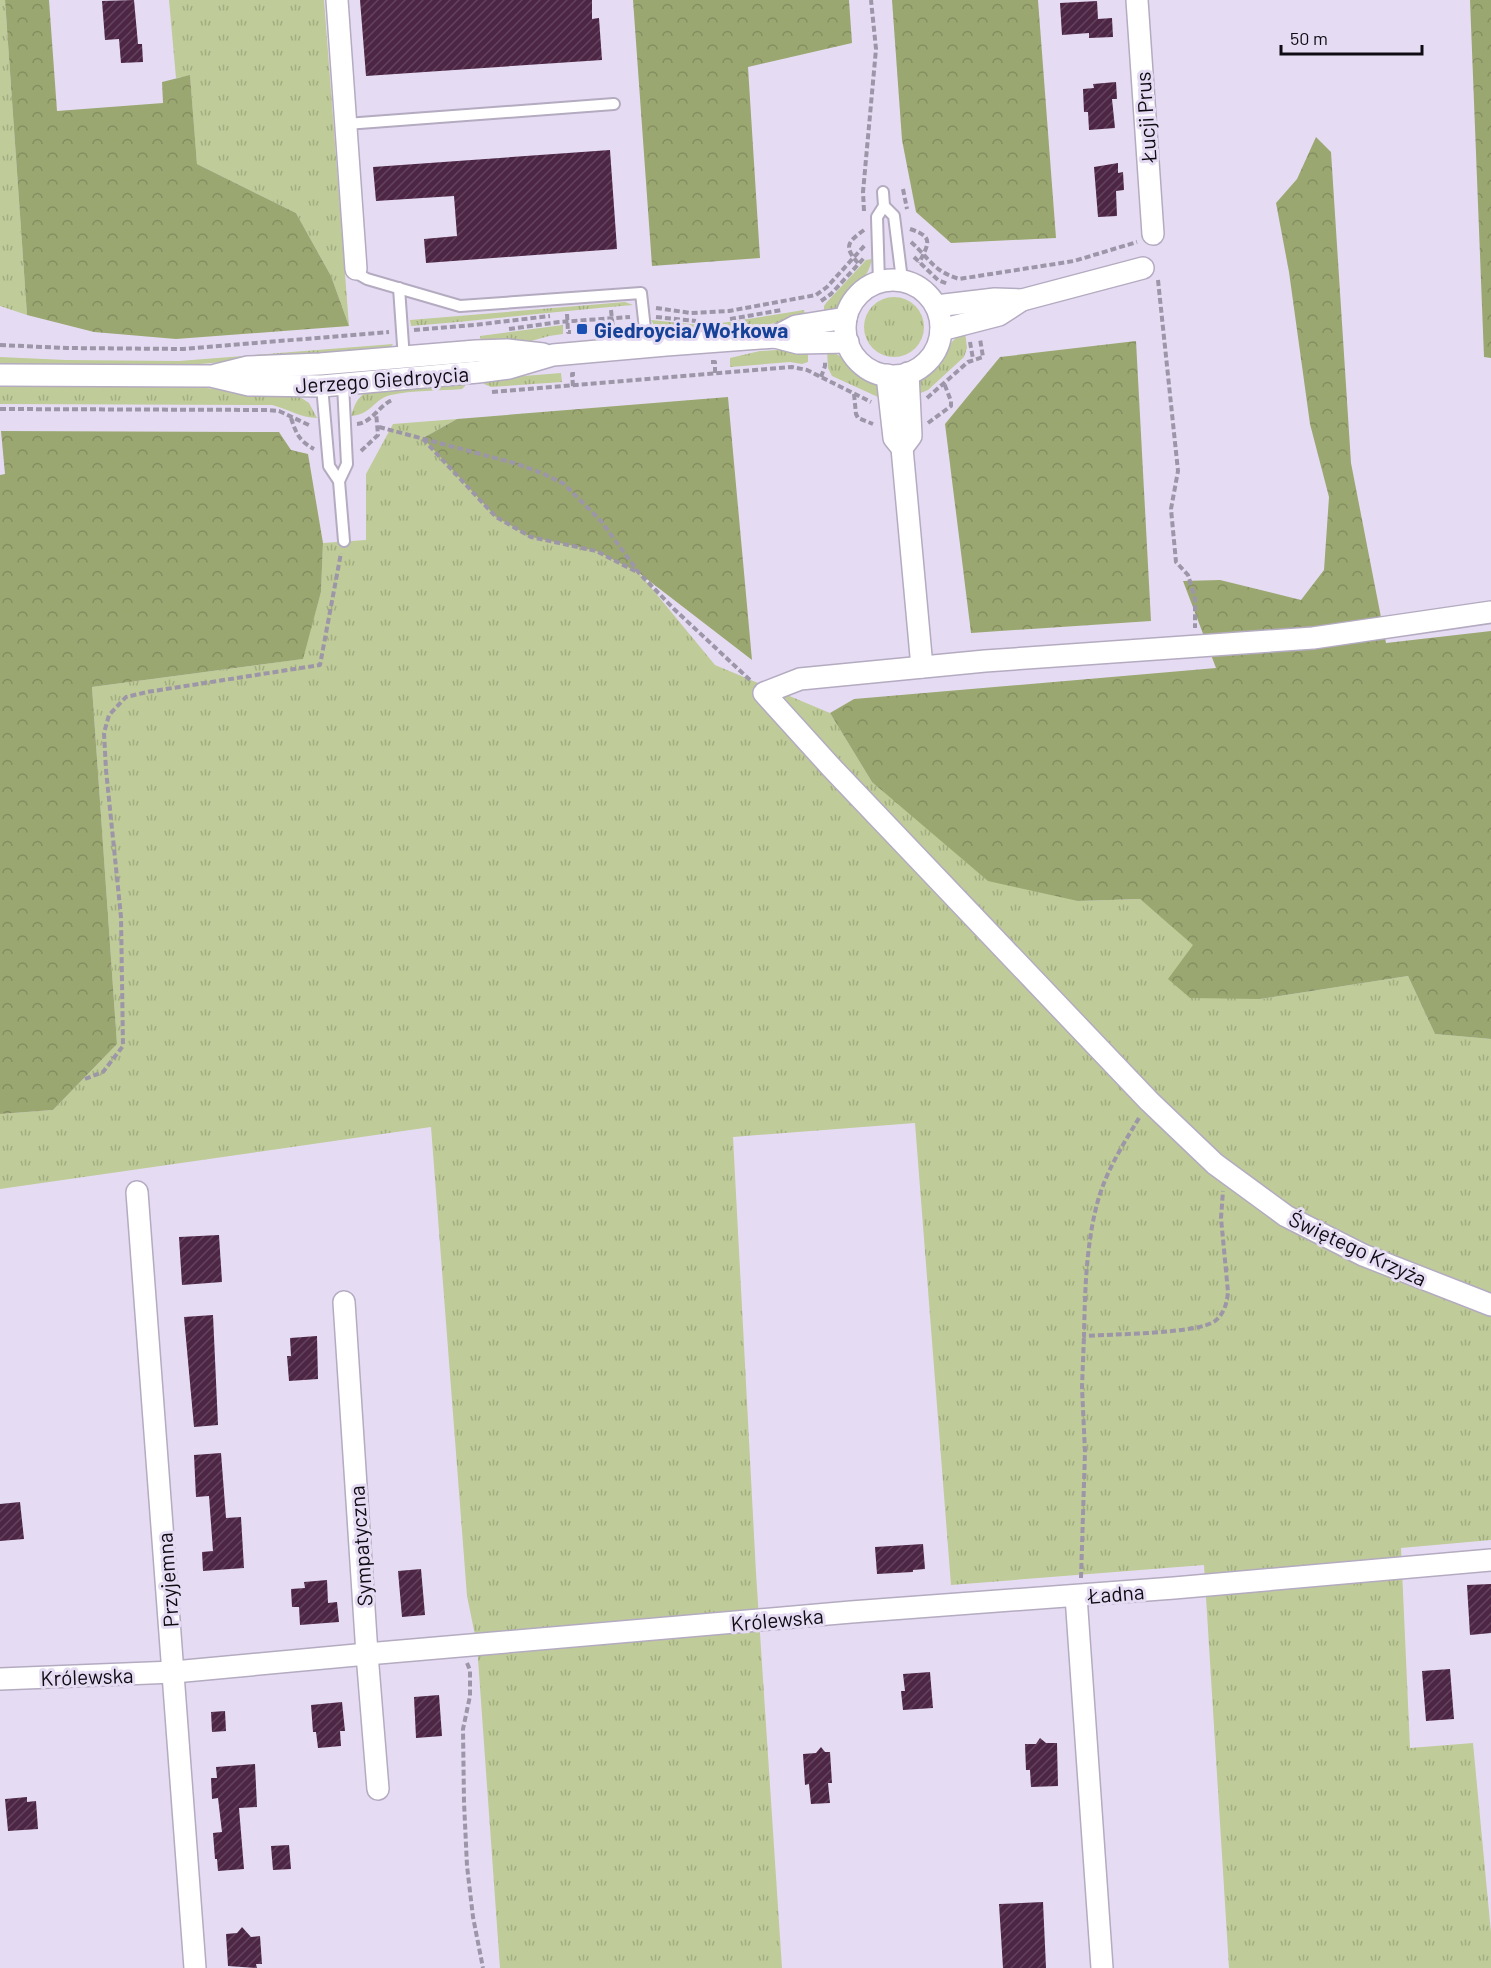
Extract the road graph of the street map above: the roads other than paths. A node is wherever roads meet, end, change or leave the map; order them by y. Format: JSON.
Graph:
{"nodes":[{"id":1,"x":337,"y":0,"type":"edge"},
{"id":2,"x":1137,"y":0,"type":"edge"},
{"id":3,"x":614,"y":104,"type":"dead end"},
{"id":4,"x":346,"y":124,"type":"junction"},
{"id":5,"x":883,"y":192,"type":"dead end"},
{"id":6,"x":884,"y":206,"type":"junction"},
{"id":7,"x":1147,"y":237,"type":"road end"},
{"id":8,"x":356,"y":269,"type":"joint"},
{"id":9,"x":1150,"y":272,"type":"road end"},
{"id":10,"x":902,"y":280,"type":"junction"},
{"id":11,"x":879,"y":282,"type":"junction"},
{"id":12,"x":399,"y":288,"type":"junction"},
{"id":13,"x":1022,"y":300,"type":"junction"},
{"id":14,"x":936,"y":306,"type":"junction"},
{"id":15,"x":846,"y":318,"type":"junction"},
{"id":16,"x":941,"y":330,"type":"junction"},
{"id":17,"x":775,"y":336,"type":"junction"},
{"id":18,"x":848,"y":342,"type":"junction"},
{"id":19,"x":647,"y":347,"type":"junction"},
{"id":20,"x":553,"y":355,"type":"junction"},
{"id":21,"x":404,"y":357,"type":"junction"},
{"id":22,"x":341,"y":362,"type":"junction"},
{"id":23,"x":320,"y":364,"type":"junction"},
{"id":24,"x":908,"y":373,"type":"junction"},
{"id":25,"x":0,"y":375,"type":"edge"},
{"id":26,"x":886,"y":375,"type":"junction"},
{"id":27,"x":211,"y":376,"type":"junction"},
{"id":28,"x":332,"y":386,"type":"junction"},
{"id":29,"x":402,"y":389,"type":"junction"},
{"id":30,"x":902,"y":437,"type":"junction"},
{"id":31,"x":339,"y":481,"type":"junction"},
{"id":32,"x":344,"y":541,"type":"road end"},
{"id":33,"x":1491,"y":612,"type":"edge"},
{"id":34,"x":922,"y":667,"type":"junction"},
{"id":35,"x":137,"y":1192,"type":"dead end"},
{"id":36,"x":344,"y":1302,"type":"dead end"},
{"id":37,"x":1491,"y":1305,"type":"edge"},
{"id":38,"x":1491,"y":1560,"type":"edge"},
{"id":39,"x":1077,"y":1596,"type":"junction"},
{"id":40,"x":367,"y":1653,"type":"junction"},
{"id":41,"x":174,"y":1672,"type":"junction"},
{"id":42,"x":0,"y":1679,"type":"edge"},
{"id":43,"x":378,"y":1789,"type":"dead end"},
{"id":44,"x":195,"y":1968,"type":"edge"},
{"id":45,"x":1102,"y":1968,"type":"edge"}],
"edges":[{"from":1,"to":4,"type":"street"},
{"from":2,"to":7,"type":"street","name":"Łucji Prus"},
{"from":3,"to":4,"type":"lane"},
{"from":4,"to":8,"type":"street"},
{"from":5,"to":6,"type":"lane"},
{"from":6,"to":10,"type":"lane"},
{"from":6,"to":11,"type":"lane"},
{"from":8,"to":12,"type":"lane"},
{"from":9,"to":13,"type":"street"},
{"from":10,"to":11,"type":"street"},
{"from":10,"to":14,"type":"street"},
{"from":11,"to":15,"type":"street"},
{"from":12,"to":19,"type":"lane"},
{"from":12,"to":21,"type":"lane"},
{"from":13,"to":14,"type":"street"},
{"from":13,"to":16,"type":"street"},
{"from":14,"to":16,"type":"street"},
{"from":15,"to":17,"type":"street","name":"Jerzego Giedroycia"},
{"from":15,"to":18,"type":"street"},
{"from":16,"to":24,"type":"street"},
{"from":17,"to":18,"type":"street","name":"Jerzego Giedroycia"},
{"from":17,"to":19,"type":"street","name":"Jerzego Giedroycia"},
{"from":18,"to":26,"type":"street"},
{"from":19,"to":20,"type":"street","name":"Jerzego Giedroycia"},
{"from":20,"to":21,"type":"street","name":"Jerzego Giedroycia"},
{"from":20,"to":29,"type":"street","name":"Jerzego Giedroycia"},
{"from":21,"to":22,"type":"street","name":"Jerzego Giedroycia"},
{"from":21,"to":29,"type":"lane"},
{"from":22,"to":23,"type":"street","name":"Jerzego Giedroycia"},
{"from":22,"to":28,"type":"street"},
{"from":23,"to":27,"type":"street","name":"Jerzego Giedroycia"},
{"from":23,"to":28,"type":"street"},
{"from":24,"to":26,"type":"street"},
{"from":24,"to":30,"type":"street"},
{"from":25,"to":27,"type":"street","name":"Jerzego Giedroycia"},
{"from":26,"to":30,"type":"street"},
{"from":27,"to":28,"type":"street","name":"Jerzego Giedroycia"},
{"from":28,"to":29,"type":"street","name":"Jerzego Giedroycia"},
{"from":28,"to":31,"type":"lane"},
{"from":28,"to":31,"type":"lane"},
{"from":30,"to":34,"type":"street"},
{"from":31,"to":32,"type":"lane"},
{"from":33,"to":34,"type":"street"},
{"from":34,"to":37,"type":"street","name":"Świętego Krzyża"},
{"from":35,"to":41,"type":"street","name":"Przyjemna"},
{"from":36,"to":40,"type":"street","name":"Sympatyczna"},
{"from":38,"to":39,"type":"street","name":"Ładna"},
{"from":39,"to":40,"type":"street","name":"Królewska"},
{"from":39,"to":45,"type":"street","name":"Ładna"},
{"from":40,"to":41,"type":"street","name":"Królewska"},
{"from":40,"to":43,"type":"street","name":"Sympatyczna"},
{"from":41,"to":42,"type":"street","name":"Królewska"},
{"from":41,"to":44,"type":"street","name":"Przyjemna"}]}
